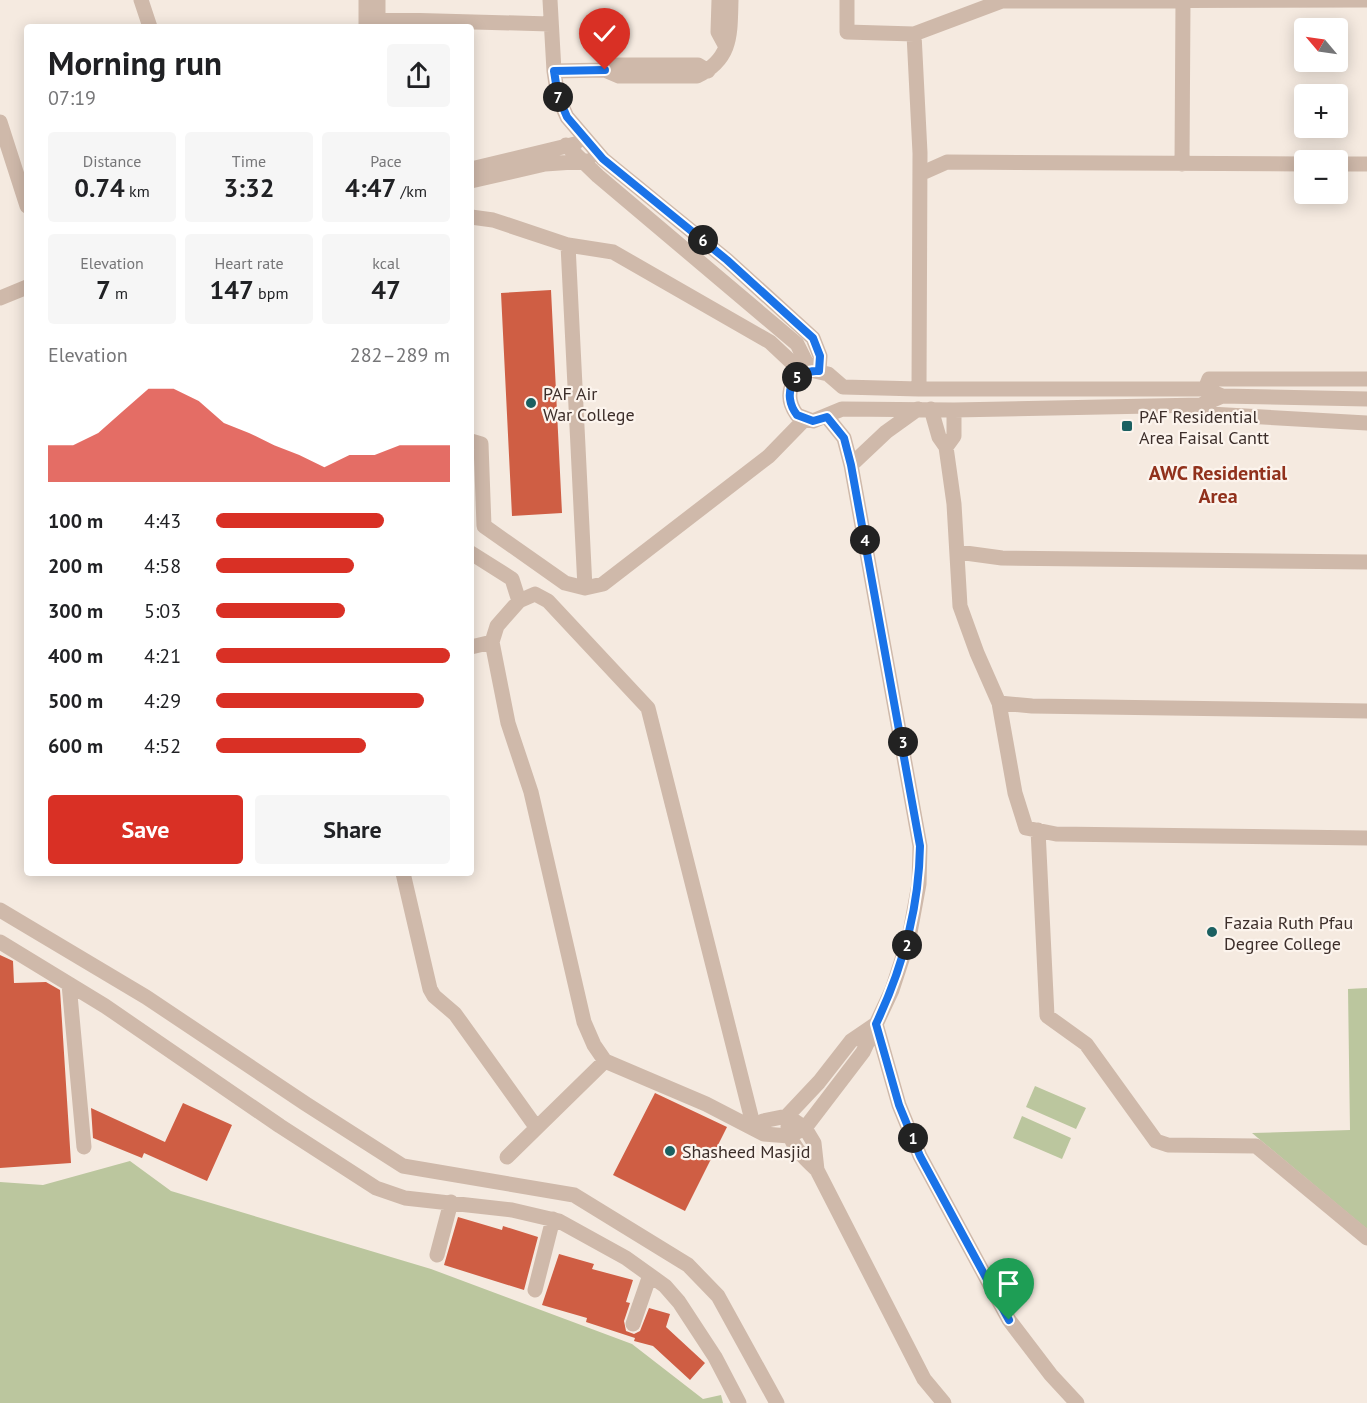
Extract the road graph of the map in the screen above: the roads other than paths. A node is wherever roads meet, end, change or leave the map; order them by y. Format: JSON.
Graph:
{"nodes":[{"id":1,"x":141,"y":0,"type":"edge"},
{"id":2,"x":366,"y":0,"type":"edge"},
{"id":3,"x":378,"y":0,"type":"edge"},
{"id":4,"x":550,"y":0,"type":"edge"},
{"id":5,"x":719,"y":0,"type":"edge"},
{"id":6,"x":730,"y":0,"type":"edge"},
{"id":7,"x":847,"y":0,"type":"edge"},
{"id":8,"x":1002,"y":0,"type":"edge"},
{"id":9,"x":1367,"y":0,"type":"edge"},
{"id":10,"x":1183,"y":1,"type":"edge"},
{"id":11,"x":1274,"y":1,"type":"edge"},
{"id":12,"x":372,"y":23,"type":"edge"},
{"id":13,"x":149,"y":24,"type":"edge"},
{"id":14,"x":550,"y":24,"type":"junction"},
{"id":15,"x":914,"y":34,"type":"junction"},
{"id":16,"x":725,"y":45,"type":"junction"},
{"id":17,"x":554,"y":71,"type":"junction"},
{"id":18,"x":0,"y":122,"type":"edge"},
{"id":19,"x":587,"y":141,"type":"junction"},
{"id":20,"x":566,"y":145,"type":"junction"},
{"id":21,"x":603,"y":159,"type":"junction"},
{"id":22,"x":582,"y":161,"type":"junction"},
{"id":23,"x":1182,"y":164,"type":"junction"},
{"id":24,"x":1294,"y":164,"type":"edge"},
{"id":25,"x":1348,"y":164,"type":"edge"},
{"id":26,"x":1367,"y":164,"type":"edge"},
{"id":27,"x":474,"y":168,"type":"edge"},
{"id":28,"x":920,"y":174,"type":"junction"},
{"id":29,"x":474,"y":180,"type":"edge"},
{"id":30,"x":24,"y":197,"type":"edge"},
{"id":31,"x":474,"y":218,"type":"edge"},
{"id":32,"x":568,"y":245,"type":"junction"},
{"id":33,"x":24,"y":289,"type":"edge"},
{"id":34,"x":0,"y":298,"type":"edge"},
{"id":35,"x":810,"y":371,"type":"junction"},
{"id":36,"x":1367,"y":379,"type":"edge"},
{"id":37,"x":1007,"y":388,"type":"junction"},
{"id":38,"x":919,"y":389,"type":"junction"},
{"id":39,"x":1205,"y":389,"type":"junction"},
{"id":40,"x":1222,"y":396,"type":"junction"},
{"id":41,"x":1367,"y":399,"type":"edge"},
{"id":42,"x":1201,"y":405,"type":"junction"},
{"id":43,"x":1009,"y":408,"type":"junction"},
{"id":44,"x":924,"y":409,"type":"junction"},
{"id":45,"x":954,"y":410,"type":"junction"},
{"id":46,"x":827,"y":417,"type":"junction"},
{"id":47,"x":805,"y":419,"type":"junction"},
{"id":48,"x":1367,"y":423,"type":"edge"},
{"id":49,"x":474,"y":442,"type":"edge"},
{"id":50,"x":946,"y":447,"type":"junction"},
{"id":51,"x":851,"y":465,"type":"junction"},
{"id":52,"x":958,"y":552,"type":"junction"},
{"id":53,"x":474,"y":555,"type":"edge"},
{"id":54,"x":1367,"y":562,"type":"edge"},
{"id":55,"x":585,"y":588,"type":"junction"},
{"id":56,"x":519,"y":601,"type":"junction"},
{"id":57,"x":492,"y":642,"type":"junction"},
{"id":58,"x":474,"y":646,"type":"edge"},
{"id":59,"x":999,"y":703,"type":"junction"},
{"id":60,"x":1367,"y":711,"type":"edge"},
{"id":61,"x":1038,"y":830,"type":"junction"},
{"id":62,"x":1367,"y":838,"type":"edge"},
{"id":63,"x":404,"y":876,"type":"edge"},
{"id":64,"x":0,"y":910,"type":"edge"},
{"id":65,"x":0,"y":942,"type":"edge"},
{"id":66,"x":69,"y":984,"type":"junction"},
{"id":67,"x":876,"y":1024,"type":"junction"},
{"id":68,"x":605,"y":1061,"type":"junction"},
{"id":69,"x":787,"y":1116,"type":"junction"},
{"id":70,"x":536,"y":1127,"type":"junction"},
{"id":71,"x":754,"y":1128,"type":"junction"},
{"id":72,"x":805,"y":1128,"type":"junction"},
{"id":73,"x":789,"y":1136,"type":"junction"},
{"id":74,"x":84,"y":1147,"type":"dead end"},
{"id":75,"x":507,"y":1157,"type":"dead end"},
{"id":76,"x":817,"y":1170,"type":"junction"},
{"id":77,"x":451,"y":1202,"type":"junction"},
{"id":78,"x":553,"y":1219,"type":"junction"},
{"id":79,"x":1367,"y":1238,"type":"edge"},
{"id":80,"x":437,"y":1255,"type":"dead end"},
{"id":81,"x":650,"y":1275,"type":"junction"},
{"id":82,"x":535,"y":1290,"type":"dead end"},
{"id":83,"x":633,"y":1324,"type":"dead end"},
{"id":84,"x":739,"y":1403,"type":"edge"},
{"id":85,"x":777,"y":1403,"type":"edge"},
{"id":86,"x":944,"y":1403,"type":"edge"},
{"id":87,"x":1077,"y":1403,"type":"edge"}],
"edges":[{"from":1,"to":13,"type":"street"},
{"from":2,"to":12,"type":"street"},
{"from":3,"to":12,"type":"street"},
{"from":4,"to":14,"type":"street"},
{"from":5,"to":16,"type":"street"},
{"from":6,"to":16,"type":"street"},
{"from":7,"to":15,"type":"street"},
{"from":8,"to":10,"type":"street"},
{"from":8,"to":15,"type":"street"},
{"from":9,"to":11,"type":"street"},
{"from":10,"to":11,"type":"street"},
{"from":10,"to":23,"type":"street"},
{"from":12,"to":14,"type":"street"},
{"from":14,"to":17,"type":"street"},
{"from":15,"to":28,"type":"street"},
{"from":16,"to":17,"type":"street"},
{"from":17,"to":19,"type":"street"},
{"from":18,"to":30,"type":"street"},
{"from":19,"to":20,"type":"street"},
{"from":19,"to":21,"type":"street"},
{"from":20,"to":22,"type":"street"},
{"from":20,"to":27,"type":"street"},
{"from":21,"to":22,"type":"street"},
{"from":21,"to":35,"type":"street"},
{"from":22,"to":29,"type":"street"},
{"from":22,"to":35,"type":"street"},
{"from":23,"to":24,"type":"street"},
{"from":23,"to":28,"type":"street"},
{"from":25,"to":26,"type":"street"},
{"from":28,"to":38,"type":"street"},
{"from":31,"to":32,"type":"street"},
{"from":32,"to":35,"type":"street"},
{"from":32,"to":55,"type":"street"},
{"from":33,"to":34,"type":"street"},
{"from":35,"to":38,"type":"street"},
{"from":35,"to":47,"type":"street"},
{"from":36,"to":39,"type":"street"},
{"from":37,"to":38,"type":"street"},
{"from":37,"to":39,"type":"street"},
{"from":37,"to":43,"type":"street"},
{"from":39,"to":40,"type":"street"},
{"from":40,"to":41,"type":"street"},
{"from":40,"to":42,"type":"street"},
{"from":42,"to":43,"type":"street"},
{"from":42,"to":48,"type":"street"},
{"from":43,"to":45,"type":"street"},
{"from":44,"to":45,"type":"street"},
{"from":44,"to":46,"type":"street"},
{"from":44,"to":50,"type":"street"},
{"from":44,"to":51,"type":"street"},
{"from":45,"to":50,"type":"street"},
{"from":46,"to":47,"type":"street"},
{"from":46,"to":51,"type":"street"},
{"from":47,"to":55,"type":"street"},
{"from":49,"to":55,"type":"street"},
{"from":50,"to":52,"type":"street"},
{"from":51,"to":67,"type":"street"},
{"from":52,"to":54,"type":"street"},
{"from":52,"to":59,"type":"street"},
{"from":53,"to":56,"type":"street"},
{"from":56,"to":57,"type":"street"},
{"from":56,"to":71,"type":"street"},
{"from":57,"to":58,"type":"street"},
{"from":57,"to":68,"type":"street"},
{"from":59,"to":60,"type":"street"},
{"from":59,"to":61,"type":"street"},
{"from":61,"to":62,"type":"street"},
{"from":61,"to":79,"type":"street"},
{"from":63,"to":70,"type":"street"},
{"from":64,"to":85,"type":"street"},
{"from":65,"to":66,"type":"street"},
{"from":66,"to":74,"type":"street"},
{"from":66,"to":77,"type":"street"},
{"from":67,"to":69,"type":"street"},
{"from":67,"to":72,"type":"street"},
{"from":67,"to":87,"type":"street"},
{"from":68,"to":70,"type":"street"},
{"from":68,"to":71,"type":"street"},
{"from":69,"to":71,"type":"street"},
{"from":69,"to":72,"type":"street"},
{"from":69,"to":73,"type":"street"},
{"from":70,"to":75,"type":"street"},
{"from":71,"to":73,"type":"street"},
{"from":72,"to":73,"type":"street"},
{"from":72,"to":76,"type":"street"},
{"from":73,"to":76,"type":"street"},
{"from":76,"to":86,"type":"street"},
{"from":77,"to":78,"type":"street"},
{"from":77,"to":80,"type":"street"},
{"from":78,"to":81,"type":"street"},
{"from":78,"to":82,"type":"street"},
{"from":81,"to":83,"type":"street"},
{"from":81,"to":84,"type":"street"}]}
